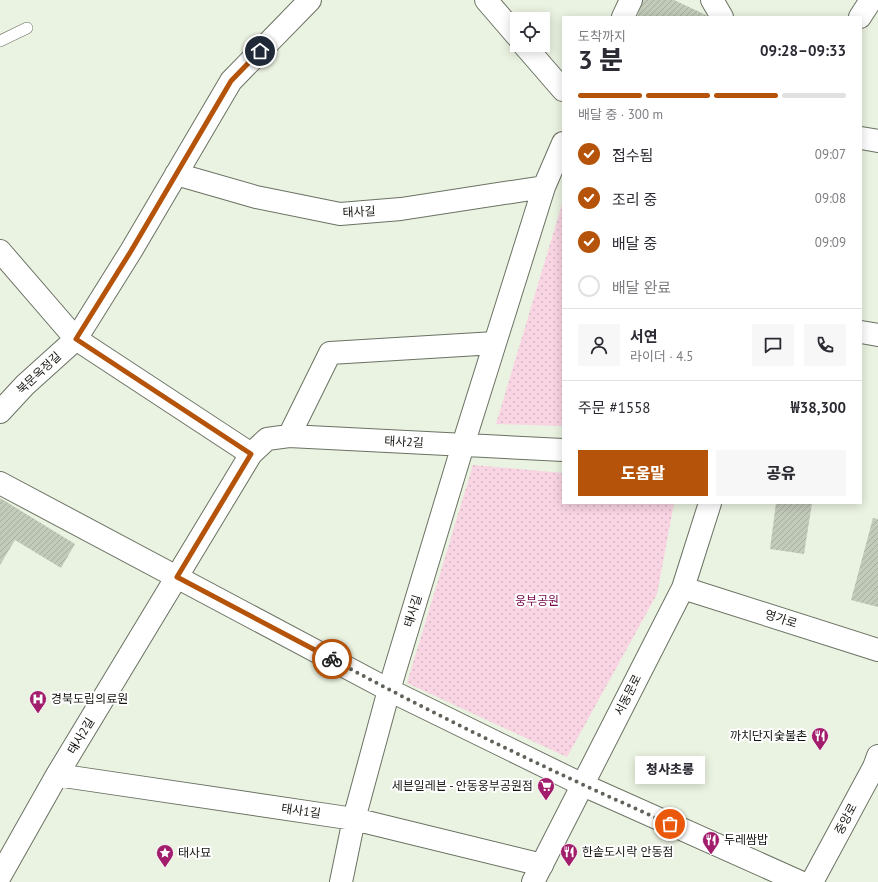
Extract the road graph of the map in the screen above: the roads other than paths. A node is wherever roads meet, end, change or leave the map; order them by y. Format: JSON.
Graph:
{"nodes":[{"id":1,"x":310,"y":0,"type":"edge"},
{"id":2,"x":486,"y":0,"type":"edge"},
{"id":3,"x":631,"y":0,"type":"edge"},
{"id":4,"x":712,"y":0,"type":"edge"},
{"id":5,"x":870,"y":0,"type":"edge"},
{"id":6,"x":623,"y":16,"type":"edge"},
{"id":7,"x":721,"y":16,"type":"edge"},
{"id":8,"x":861,"y":16,"type":"edge"},
{"id":9,"x":27,"y":28,"type":"dead end"},
{"id":10,"x":510,"y":28,"type":"edge"},
{"id":11,"x":0,"y":41,"type":"edge"},
{"id":12,"x":530,"y":52,"type":"edge"},
{"id":13,"x":562,"y":89,"type":"edge"},
{"id":14,"x":862,"y":138,"type":"edge"},
{"id":15,"x":878,"y":140,"type":"edge"},
{"id":16,"x":562,"y":145,"type":"edge"},
{"id":17,"x":176,"y":174,"type":"junction"},
{"id":18,"x":544,"y":187,"type":"junction"},
{"id":19,"x":0,"y":251,"type":"edge"},
{"id":20,"x":862,"y":332,"type":"edge"},
{"id":21,"x":878,"y":335,"type":"edge"},
{"id":22,"x":76,"y":339,"type":"junction"},
{"id":23,"x":495,"y":343,"type":"junction"},
{"id":24,"x":0,"y":412,"type":"edge"},
{"id":25,"x":289,"y":436,"type":"junction"},
{"id":26,"x":463,"y":445,"type":"junction"},
{"id":27,"x":562,"y":450,"type":"edge"},
{"id":28,"x":251,"y":454,"type":"junction"},
{"id":29,"x":0,"y":483,"type":"edge"},
{"id":30,"x":710,"y":504,"type":"edge"},
{"id":31,"x":177,"y":577,"type":"junction"},
{"id":32,"x":683,"y":588,"type":"junction"},
{"id":33,"x":878,"y":650,"type":"edge"},
{"id":34,"x":389,"y":690,"type":"junction"},
{"id":35,"x":877,"y":764,"type":"edge"},
{"id":36,"x":58,"y":775,"type":"junction"},
{"id":37,"x":583,"y":785,"type":"junction"},
{"id":38,"x":354,"y":819,"type":"junction"},
{"id":39,"x":537,"y":874,"type":"edge"},
{"id":40,"x":0,"y":876,"type":"edge"},
{"id":41,"x":341,"y":882,"type":"edge"},
{"id":42,"x":800,"y":882,"type":"edge"},
{"id":43,"x":812,"y":882,"type":"edge"}],
"edges":[{"from":1,"to":17,"type":"street","name":"북문옥정길"},
{"from":2,"to":10,"type":"street"},
{"from":3,"to":6,"type":"street"},
{"from":4,"to":7,"type":"street"},
{"from":5,"to":8,"type":"street"},
{"from":9,"to":11,"type":"lane"},
{"from":12,"to":13,"type":"street"},
{"from":14,"to":15,"type":"street"},
{"from":16,"to":18,"type":"street","name":"태사길"},
{"from":17,"to":18,"type":"street","name":"태사길"},
{"from":17,"to":22,"type":"street","name":"북문옥정길"},
{"from":18,"to":23,"type":"street","name":"태사길"},
{"from":19,"to":22,"type":"street"},
{"from":20,"to":21,"type":"street"},
{"from":22,"to":24,"type":"street","name":"북문옥정길"},
{"from":22,"to":28,"type":"street"},
{"from":23,"to":25,"type":"street"},
{"from":23,"to":26,"type":"street","name":"태사길"},
{"from":25,"to":26,"type":"street","name":"태사2길"},
{"from":25,"to":28,"type":"street","name":"태사2길"},
{"from":26,"to":27,"type":"street","name":"태사2길"},
{"from":26,"to":34,"type":"street","name":"태사길"},
{"from":28,"to":31,"type":"street","name":"태사2길"},
{"from":29,"to":31,"type":"street"},
{"from":30,"to":32,"type":"street","name":"서동문로"},
{"from":31,"to":34,"type":"street"},
{"from":31,"to":36,"type":"street","name":"태사2길"},
{"from":32,"to":33,"type":"street","name":"영가로"},
{"from":32,"to":37,"type":"street","name":"서동문로"},
{"from":34,"to":37,"type":"street"},
{"from":34,"to":38,"type":"street","name":"태사길"},
{"from":35,"to":43,"type":"street","name":"중앙로"},
{"from":36,"to":38,"type":"street","name":"태사1길"},
{"from":36,"to":40,"type":"street","name":"태사2길"},
{"from":37,"to":39,"type":"street","name":"서동문로"},
{"from":37,"to":42,"type":"street"},
{"from":38,"to":39,"type":"street","name":"태사1길"},
{"from":38,"to":41,"type":"street","name":"태사길"}]}
